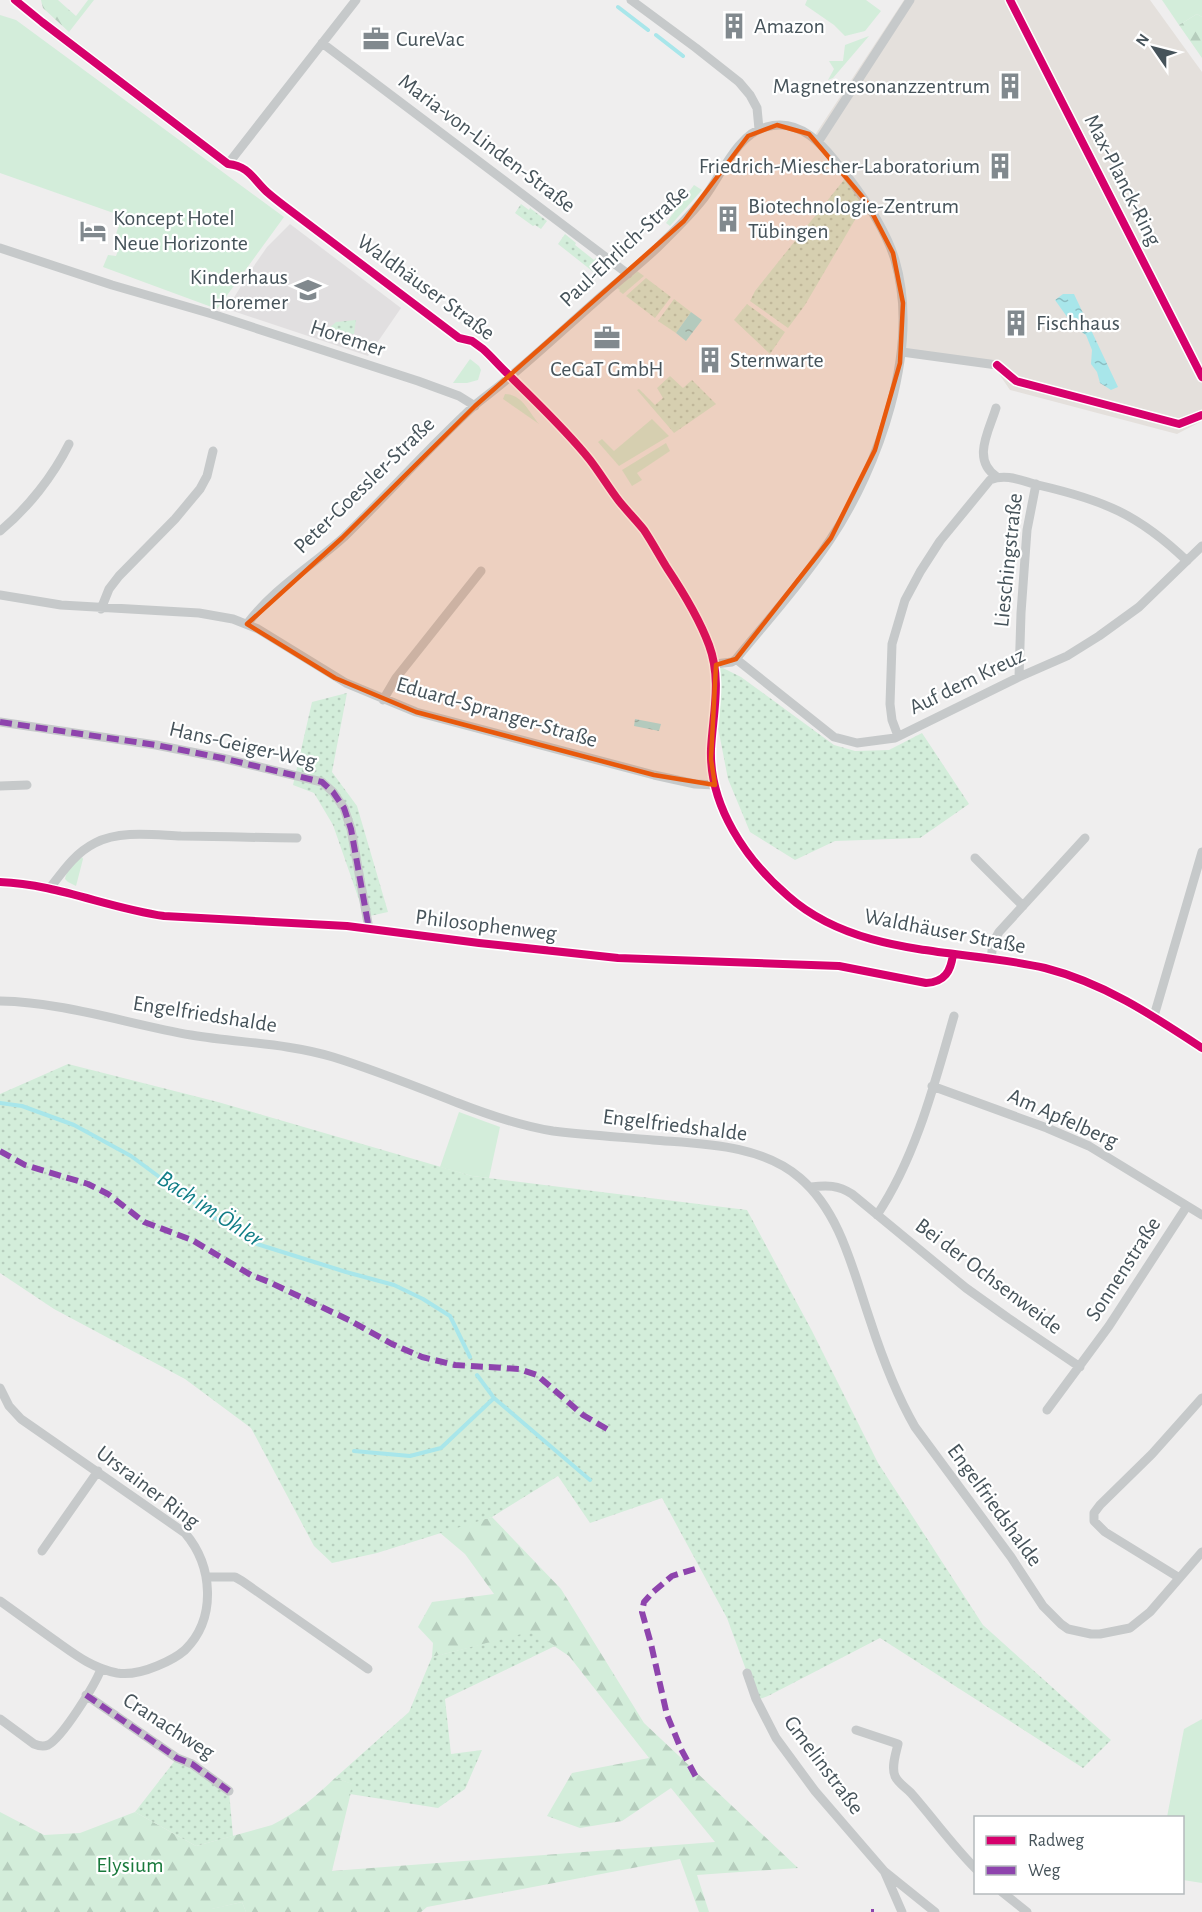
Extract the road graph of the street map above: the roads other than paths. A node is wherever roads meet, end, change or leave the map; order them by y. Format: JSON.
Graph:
{"nodes":[{"id":1,"x":356,"y":0,"type":"edge"},
{"id":2,"x":631,"y":0,"type":"edge"},
{"id":3,"x":910,"y":0,"type":"edge"},
{"id":4,"x":1010,"y":0,"type":"edge"},
{"id":5,"x":19,"y":1,"type":"edge"},
{"id":6,"x":322,"y":44,"type":"junction"},
{"id":7,"x":759,"y":129,"type":"junction"},
{"id":8,"x":818,"y":142,"type":"junction"},
{"id":9,"x":228,"y":164,"type":"junction"},
{"id":10,"x":0,"y":248,"type":"edge"},
{"id":11,"x":628,"y":274,"type":"junction"},
{"id":12,"x":902,"y":352,"type":"junction"},
{"id":13,"x":510,"y":377,"type":"junction"},
{"id":14,"x":1202,"y":377,"type":"edge"},
{"id":15,"x":475,"y":406,"type":"junction"},
{"id":16,"x":996,"y":408,"type":"dead end"},
{"id":17,"x":1202,"y":416,"type":"edge"},
{"id":18,"x":69,"y":444,"type":"dead end"},
{"id":19,"x":213,"y":451,"type":"dead end"},
{"id":20,"x":997,"y":477,"type":"junction"},
{"id":21,"x":1036,"y":484,"type":"junction"},
{"id":22,"x":0,"y":531,"type":"edge"},
{"id":23,"x":1202,"y":546,"type":"edge"},
{"id":24,"x":1187,"y":561,"type":"junction"},
{"id":25,"x":481,"y":571,"type":"dead end"},
{"id":26,"x":0,"y":595,"type":"edge"},
{"id":27,"x":101,"y":609,"type":"junction"},
{"id":28,"x":247,"y":624,"type":"junction"},
{"id":29,"x":736,"y":659,"type":"junction"},
{"id":30,"x":715,"y":664,"type":"junction"},
{"id":31,"x":1019,"y":677,"type":"junction"},
{"id":32,"x":384,"y":700,"type":"junction"},
{"id":33,"x":0,"y":722,"type":"edge"},
{"id":34,"x":898,"y":736,"type":"junction"},
{"id":35,"x":27,"y":785,"type":"dead end"},
{"id":36,"x":715,"y":785,"type":"junction"},
{"id":37,"x":0,"y":786,"type":"edge"},
{"id":38,"x":297,"y":838,"type":"dead end"},
{"id":39,"x":1085,"y":838,"type":"dead end"},
{"id":40,"x":1202,"y":852,"type":"edge"},
{"id":41,"x":975,"y":858,"type":"dead end"},
{"id":42,"x":0,"y":882,"type":"edge"},
{"id":43,"x":50,"y":888,"type":"junction"},
{"id":44,"x":1023,"y":906,"type":"junction"},
{"id":45,"x":369,"y":929,"type":"junction"},
{"id":46,"x":953,"y":954,"type":"junction"},
{"id":47,"x":991,"y":959,"type":"junction"},
{"id":48,"x":0,"y":1001,"type":"edge"},
{"id":49,"x":954,"y":1016,"type":"dead end"},
{"id":50,"x":1154,"y":1016,"type":"junction"},
{"id":51,"x":1202,"y":1048,"type":"edge"},
{"id":52,"x":932,"y":1086,"type":"junction"},
{"id":53,"x":811,"y":1187,"type":"junction"},
{"id":54,"x":1187,"y":1206,"type":"junction"},
{"id":55,"x":877,"y":1215,"type":"junction"},
{"id":56,"x":1202,"y":1215,"type":"edge"},
{"id":57,"x":1080,"y":1367,"type":"junction"},
{"id":58,"x":0,"y":1388,"type":"edge"},
{"id":59,"x":1202,"y":1398,"type":"edge"},
{"id":60,"x":1047,"y":1410,"type":"dead end"},
{"id":61,"x":98,"y":1471,"type":"junction"},
{"id":62,"x":42,"y":1551,"type":"dead end"},
{"id":63,"x":1202,"y":1552,"type":"edge"},
{"id":64,"x":207,"y":1577,"type":"junction"},
{"id":65,"x":1178,"y":1577,"type":"junction"},
{"id":66,"x":0,"y":1602,"type":"edge"},
{"id":67,"x":101,"y":1669,"type":"junction"},
{"id":68,"x":368,"y":1669,"type":"dead end"},
{"id":69,"x":747,"y":1673,"type":"dead end"},
{"id":70,"x":86,"y":1695,"type":"junction"},
{"id":71,"x":0,"y":1719,"type":"edge"},
{"id":72,"x":856,"y":1730,"type":"dead end"},
{"id":73,"x":229,"y":1791,"type":"dead end"},
{"id":74,"x":974,"y":1868,"type":"edge"},
{"id":75,"x":884,"y":1871,"type":"junction"},
{"id":76,"x":1003,"y":1894,"type":"edge"},
{"id":77,"x":902,"y":1912,"type":"edge"},
{"id":78,"x":935,"y":1912,"type":"edge"},
{"id":79,"x":1027,"y":1912,"type":"edge"}],
"edges":[{"from":1,"to":6,"type":"street"},
{"from":2,"to":7,"type":"street"},
{"from":3,"to":8,"type":"street"},
{"from":4,"to":14,"type":"street","name":"Max-Planck-Ring"},
{"from":5,"to":9,"type":"street","name":"Waldhäuser Straße"},
{"from":6,"to":9,"type":"street"},
{"from":6,"to":11,"type":"street","name":"Maria-von-Linden-Straße"},
{"from":7,"to":8,"type":"street"},
{"from":7,"to":11,"type":"street","name":"Paul-Ehrlich-Straße"},
{"from":8,"to":12,"type":"street"},
{"from":9,"to":13,"type":"street","name":"Waldhäuser Straße"},
{"from":10,"to":15,"type":"street","name":"Horemer"},
{"from":11,"to":13,"type":"street","name":"Paul-Ehrlich-Straße"},
{"from":12,"to":17,"type":"street"},
{"from":12,"to":29,"type":"street"},
{"from":13,"to":15,"type":"street","name":"Peter-Goessler-Straße"},
{"from":13,"to":30,"type":"street","name":"Waldhäuser Straße"},
{"from":15,"to":28,"type":"street","name":"Peter-Goessler-Straße"},
{"from":16,"to":20,"type":"street"},
{"from":18,"to":22,"type":"street"},
{"from":19,"to":27,"type":"street"},
{"from":20,"to":21,"type":"street"},
{"from":20,"to":34,"type":"street"},
{"from":21,"to":24,"type":"street"},
{"from":21,"to":31,"type":"street","name":"Lieschingstraße"},
{"from":23,"to":24,"type":"street","name":"Auf dem Kreuz"},
{"from":24,"to":31,"type":"street","name":"Auf dem Kreuz"},
{"from":25,"to":32,"type":"street"},
{"from":26,"to":27,"type":"street","name":"Eduard-Spranger-Straße"},
{"from":27,"to":28,"type":"street","name":"Eduard-Spranger-Straße"},
{"from":28,"to":32,"type":"street","name":"Eduard-Spranger-Straße"},
{"from":29,"to":30,"type":"street"},
{"from":29,"to":34,"type":"street","name":"Auf dem Kreuz"},
{"from":30,"to":36,"type":"street","name":"Waldhäuser Straße"},
{"from":31,"to":34,"type":"street","name":"Auf dem Kreuz"},
{"from":32,"to":36,"type":"street","name":"Eduard-Spranger-Straße"},
{"from":33,"to":45,"type":"street","name":"Hans-Geiger-Weg"},
{"from":35,"to":37,"type":"street"},
{"from":36,"to":46,"type":"street","name":"Waldhäuser Straße"},
{"from":38,"to":43,"type":"street"},
{"from":39,"to":44,"type":"street"},
{"from":40,"to":50,"type":"street"},
{"from":41,"to":44,"type":"street"},
{"from":42,"to":43,"type":"street","name":"Philosophenweg"},
{"from":43,"to":45,"type":"street","name":"Philosophenweg"},
{"from":44,"to":47,"type":"street"},
{"from":45,"to":46,"type":"street","name":"Philosophenweg"},
{"from":46,"to":47,"type":"street","name":"Waldhäuser Straße"},
{"from":47,"to":50,"type":"street","name":"Waldhäuser Straße"},
{"from":48,"to":53,"type":"street","name":"Engelfriedshalde"},
{"from":49,"to":52,"type":"street"},
{"from":50,"to":51,"type":"street","name":"Waldhäuser Straße"},
{"from":52,"to":54,"type":"street","name":"Am Apfelberg"},
{"from":52,"to":55,"type":"street"},
{"from":53,"to":55,"type":"street","name":"Bei der Ochsenweide"},
{"from":53,"to":65,"type":"street","name":"Engelfriedshalde"},
{"from":54,"to":56,"type":"street","name":"Am Apfelberg"},
{"from":54,"to":57,"type":"street","name":"Sonnenstraße"},
{"from":55,"to":57,"type":"street","name":"Bei der Ochsenweide"},
{"from":57,"to":60,"type":"street","name":"Sonnenstraße"},
{"from":58,"to":61,"type":"street","name":"Ursrainer Ring"},
{"from":59,"to":65,"type":"street"},
{"from":61,"to":62,"type":"street"},
{"from":61,"to":64,"type":"street","name":"Ursrainer Ring"},
{"from":63,"to":65,"type":"street","name":"Engelfriedshalde"},
{"from":64,"to":67,"type":"street","name":"Ursrainer Ring"},
{"from":64,"to":68,"type":"street"},
{"from":66,"to":67,"type":"street","name":"Ursrainer Ring"},
{"from":67,"to":70,"type":"street"},
{"from":69,"to":75,"type":"street","name":"Gmelinstraße"},
{"from":70,"to":71,"type":"street"},
{"from":70,"to":73,"type":"street","name":"Cranachweg"},
{"from":72,"to":74,"type":"street"},
{"from":75,"to":77,"type":"street","name":"Gmelinstraße"},
{"from":75,"to":78,"type":"street","name":"Gmelinstraße"},
{"from":76,"to":79,"type":"street"}]}
